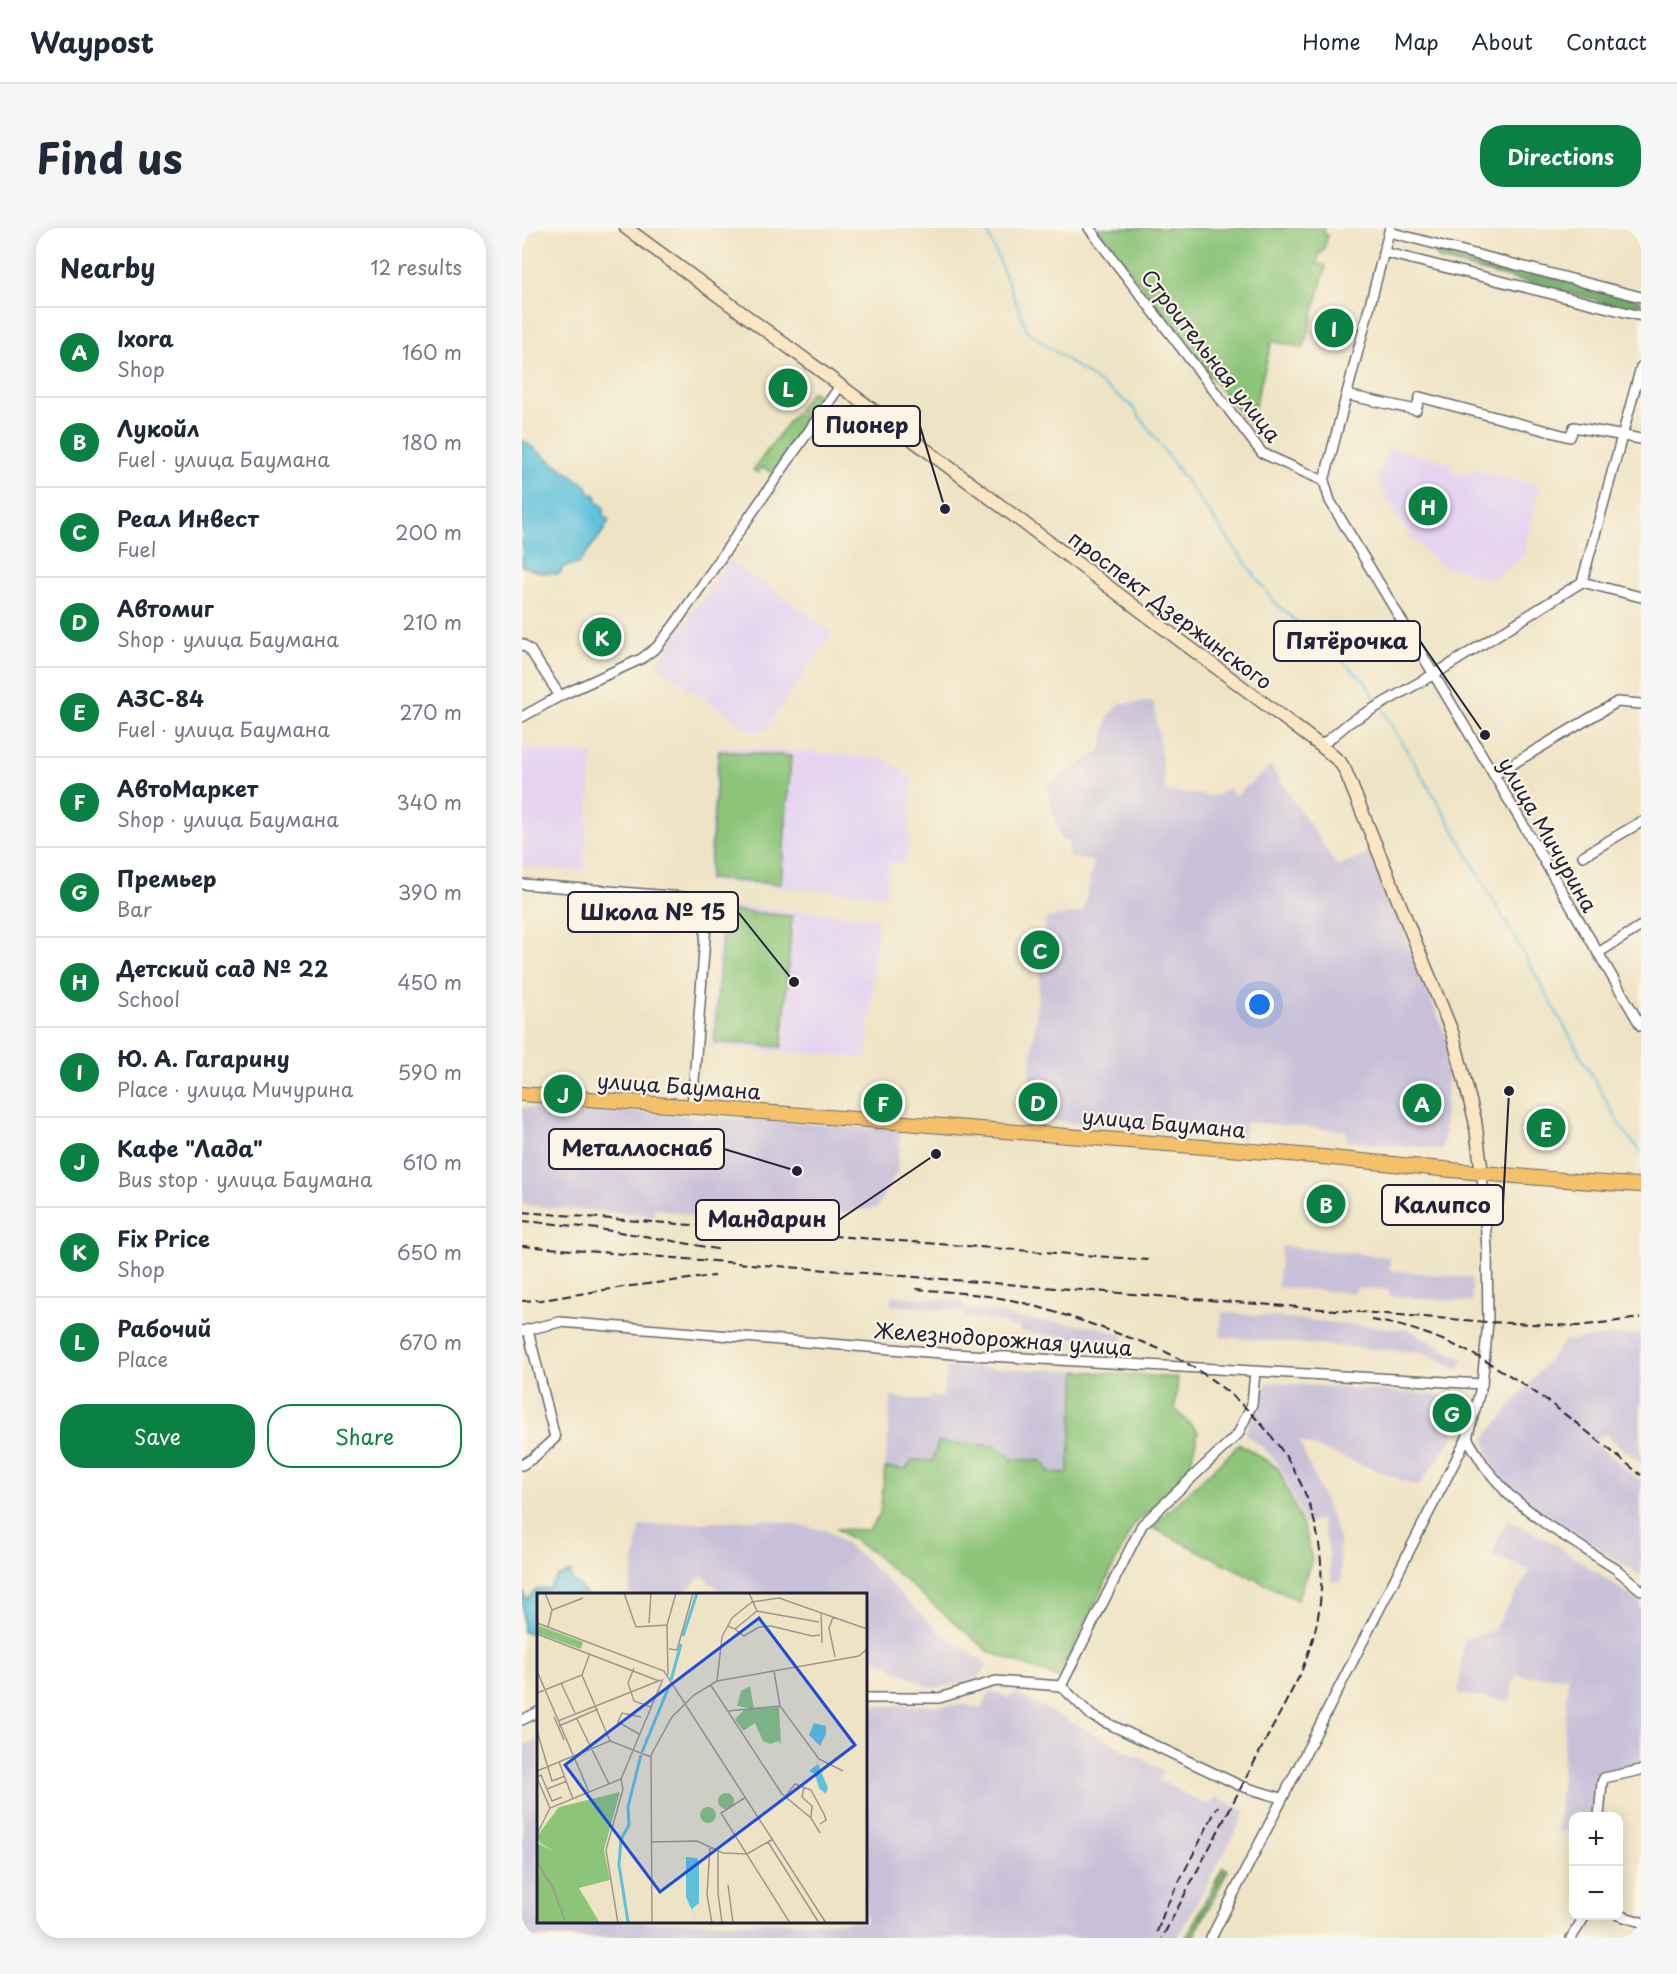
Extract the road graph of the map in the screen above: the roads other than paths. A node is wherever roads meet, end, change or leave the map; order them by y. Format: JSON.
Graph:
{"nodes":[{"id":1,"x":626,"y":228,"type":"edge"},
{"id":2,"x":1089,"y":228,"type":"edge"},
{"id":3,"x":1389,"y":230,"type":"edge"},
{"id":4,"x":1383,"y":252,"type":"junction"},
{"id":5,"x":1641,"y":297,"type":"edge"},
{"id":6,"x":1641,"y":316,"type":"edge"},
{"id":7,"x":1641,"y":367,"type":"edge"},
{"id":8,"x":840,"y":386,"type":"junction"},
{"id":9,"x":1347,"y":395,"type":"junction"},
{"id":10,"x":1624,"y":435,"type":"junction"},
{"id":11,"x":1641,"y":439,"type":"edge"},
{"id":12,"x":1324,"y":482,"type":"junction"},
{"id":13,"x":1582,"y":582,"type":"junction"},
{"id":14,"x":1641,"y":597,"type":"edge"},
{"id":15,"x":522,"y":644,"type":"edge"},
{"id":16,"x":1434,"y":675,"type":"junction"},
{"id":17,"x":560,"y":696,"type":"junction"},
{"id":18,"x":1641,"y":704,"type":"edge"},
{"id":19,"x":522,"y":717,"type":"edge"},
{"id":20,"x":1322,"y":746,"type":"junction"},
{"id":21,"x":1494,"y":775,"type":"junction"},
{"id":22,"x":1641,"y":822,"type":"edge"},
{"id":23,"x":1584,"y":856,"type":"dead end"},
{"id":24,"x":522,"y":884,"type":"edge"},
{"id":25,"x":1641,"y":926,"type":"edge"},
{"id":26,"x":1599,"y":953,"type":"junction"},
{"id":27,"x":1641,"y":1026,"type":"edge"},
{"id":28,"x":522,"y":1094,"type":"edge"},
{"id":29,"x":692,"y":1107,"type":"junction"},
{"id":30,"x":1482,"y":1174,"type":"junction"},
{"id":31,"x":1641,"y":1185,"type":"edge"},
{"id":32,"x":525,"y":1331,"type":"edge"},
{"id":33,"x":1255,"y":1372,"type":"junction"},
{"id":34,"x":1482,"y":1384,"type":"junction"},
{"id":35,"x":1467,"y":1438,"type":"junction"},
{"id":36,"x":522,"y":1465,"type":"edge"},
{"id":37,"x":1641,"y":1590,"type":"edge"},
{"id":38,"x":1061,"y":1686,"type":"junction"},
{"id":39,"x":867,"y":1698,"type":"edge"},
{"id":40,"x":537,"y":1712,"type":"edge"},
{"id":41,"x":522,"y":1720,"type":"edge"},
{"id":42,"x":1641,"y":1770,"type":"edge"},
{"id":43,"x":1281,"y":1798,"type":"junction"},
{"id":44,"x":1599,"y":1812,"type":"edge"},
{"id":45,"x":1623,"y":1917,"type":"edge"},
{"id":46,"x":1582,"y":1920,"type":"edge"},
{"id":47,"x":1641,"y":1922,"type":"edge"},
{"id":48,"x":1210,"y":1938,"type":"edge"},
{"id":49,"x":1571,"y":1938,"type":"edge"}],
"edges":[{"from":1,"to":8,"type":"street","name":"проспект Дзержинского"},
{"from":2,"to":12,"type":"street","name":"Строительная улица"},
{"from":3,"to":4,"type":"street"},
{"from":3,"to":5,"type":"street"},
{"from":4,"to":6,"type":"street"},
{"from":4,"to":9,"type":"street"},
{"from":7,"to":10,"type":"street"},
{"from":8,"to":17,"type":"street"},
{"from":8,"to":20,"type":"street","name":"проспект Дзержинского"},
{"from":9,"to":10,"type":"street"},
{"from":9,"to":12,"type":"street"},
{"from":10,"to":11,"type":"street"},
{"from":10,"to":13,"type":"street"},
{"from":12,"to":16,"type":"street","name":"улица Мичурина"},
{"from":13,"to":14,"type":"street"},
{"from":13,"to":16,"type":"street"},
{"from":15,"to":17,"type":"street"},
{"from":16,"to":20,"type":"street"},
{"from":16,"to":21,"type":"street","name":"улица Мичурина"},
{"from":17,"to":19,"type":"street"},
{"from":18,"to":21,"type":"street"},
{"from":20,"to":30,"type":"street","name":"проспект Дзержинского"},
{"from":21,"to":26,"type":"street","name":"улица Мичурина"},
{"from":22,"to":23,"type":"street"},
{"from":24,"to":29,"type":"street"},
{"from":25,"to":26,"type":"street"},
{"from":26,"to":27,"type":"street","name":"улица Мичурина"},
{"from":28,"to":29,"type":"main road","name":"улица Баумана"},
{"from":29,"to":30,"type":"main road","name":"улица Баумана"},
{"from":30,"to":31,"type":"main road","name":"улица Баумана"},
{"from":30,"to":34,"type":"street"},
{"from":32,"to":33,"type":"street","name":"Железнодорожная улица"},
{"from":32,"to":36,"type":"street"},
{"from":33,"to":34,"type":"street","name":"Железнодорожная улица"},
{"from":33,"to":38,"type":"street"},
{"from":34,"to":35,"type":"street"},
{"from":35,"to":37,"type":"street"},
{"from":35,"to":43,"type":"street"},
{"from":38,"to":39,"type":"street"},
{"from":38,"to":43,"type":"street"},
{"from":40,"to":41,"type":"street"},
{"from":42,"to":44,"type":"street"},
{"from":43,"to":48,"type":"street"},
{"from":45,"to":47,"type":"street"},
{"from":46,"to":49,"type":"street"}]}
